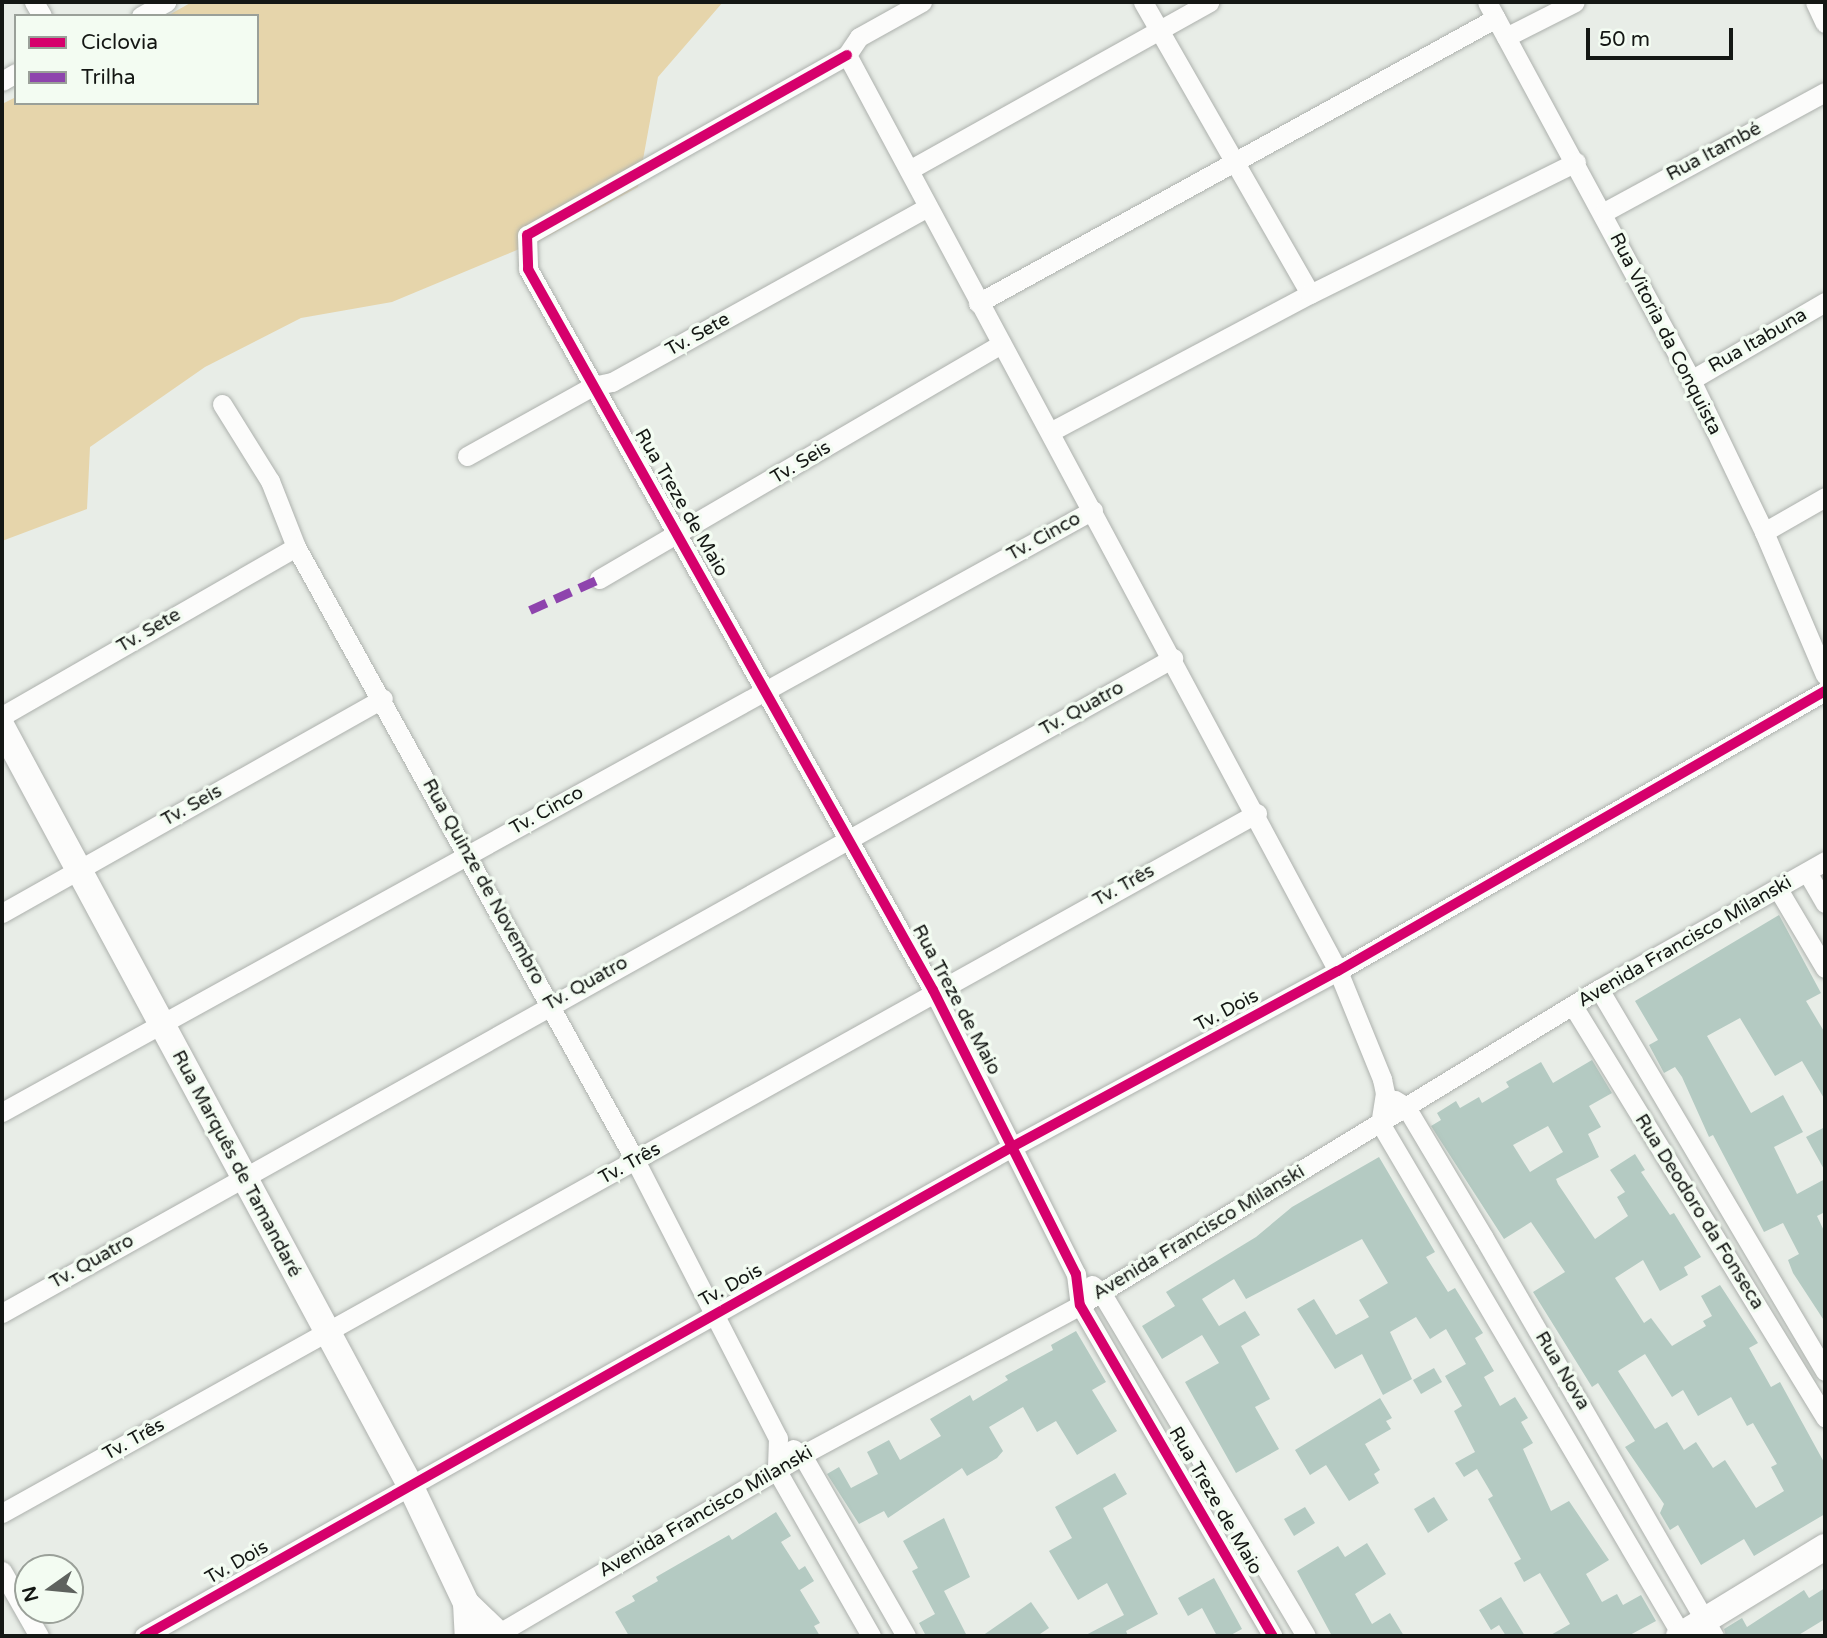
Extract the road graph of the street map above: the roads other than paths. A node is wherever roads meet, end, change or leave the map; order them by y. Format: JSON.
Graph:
{"nodes":[{"id":1,"x":166,"y":2,"type":"edge"},
{"id":2,"x":922,"y":2,"type":"edge"},
{"id":3,"x":1143,"y":2,"type":"edge"},
{"id":4,"x":1209,"y":2,"type":"edge"},
{"id":5,"x":1575,"y":2,"type":"edge"},
{"id":6,"x":1815,"y":2,"type":"edge"},
{"id":7,"x":1492,"y":10,"type":"edge"},
{"id":8,"x":145,"y":14,"type":"edge"},
{"id":9,"x":1825,"y":23,"type":"edge"},
{"id":10,"x":1159,"y":32,"type":"junction"},
{"id":11,"x":1506,"y":37,"type":"junction"},
{"id":12,"x":847,"y":55,"type":"junction"},
{"id":13,"x":1825,"y":92,"type":"edge"},
{"id":14,"x":1232,"y":162,"type":"junction"},
{"id":15,"x":1576,"y":162,"type":"junction"},
{"id":16,"x":909,"y":170,"type":"junction"},
{"id":17,"x":928,"y":207,"type":"junction"},
{"id":18,"x":1604,"y":212,"type":"junction"},
{"id":19,"x":1310,"y":294,"type":"junction"},
{"id":20,"x":1825,"y":302,"type":"edge"},
{"id":21,"x":978,"y":303,"type":"junction"},
{"id":22,"x":1001,"y":344,"type":"junction"},
{"id":23,"x":1691,"y":380,"type":"junction"},
{"id":24,"x":593,"y":386,"type":"junction"},
{"id":25,"x":222,"y":404,"type":"dead end"},
{"id":26,"x":1050,"y":432,"type":"junction"},
{"id":27,"x":467,"y":456,"type":"dead end"},
{"id":28,"x":1825,"y":497,"type":"edge"},
{"id":29,"x":1093,"y":510,"type":"junction"},
{"id":30,"x":1764,"y":532,"type":"junction"},
{"id":31,"x":680,"y":534,"type":"junction"},
{"id":32,"x":296,"y":547,"type":"junction"},
{"id":33,"x":599,"y":579,"type":"dead end"},
{"id":34,"x":1173,"y":658,"type":"junction"},
{"id":35,"x":1825,"y":675,"type":"edge"},
{"id":36,"x":767,"y":690,"type":"junction"},
{"id":37,"x":1825,"y":691,"type":"edge"},
{"id":38,"x":383,"y":698,"type":"junction"},
{"id":39,"x":2,"y":716,"type":"edge"},
{"id":40,"x":2,"y":727,"type":"edge"},
{"id":41,"x":1257,"y":813,"type":"junction"},
{"id":42,"x":848,"y":841,"type":"junction"},
{"id":43,"x":468,"y":854,"type":"junction"},
{"id":44,"x":1825,"y":861,"type":"edge"},
{"id":45,"x":78,"y":871,"type":"junction"},
{"id":46,"x":1807,"y":872,"type":"junction"},
{"id":47,"x":1778,"y":889,"type":"junction"},
{"id":48,"x":1825,"y":902,"type":"edge"},
{"id":49,"x":2,"y":913,"type":"edge"},
{"id":50,"x":1825,"y":968,"type":"edge"},
{"id":51,"x":1338,"y":971,"type":"junction"},
{"id":52,"x":1599,"y":989,"type":"junction"},
{"id":53,"x":933,"y":990,"type":"junction"},
{"id":54,"x":550,"y":1004,"type":"junction"},
{"id":55,"x":1573,"y":1006,"type":"junction"},
{"id":56,"x":161,"y":1023,"type":"junction"},
{"id":57,"x":1385,"y":1093,"type":"junction"},
{"id":58,"x":1405,"y":1107,"type":"junction"},
{"id":59,"x":2,"y":1112,"type":"edge"},
{"id":60,"x":1380,"y":1122,"type":"junction"},
{"id":61,"x":1012,"y":1147,"type":"junction"},
{"id":62,"x":636,"y":1161,"type":"junction"},
{"id":63,"x":241,"y":1178,"type":"junction"},
{"id":64,"x":1076,"y":1274,"type":"junction"},
{"id":65,"x":1101,"y":1292,"type":"junction"},
{"id":66,"x":1080,"y":1305,"type":"junction"},
{"id":67,"x":2,"y":1313,"type":"edge"},
{"id":68,"x":716,"y":1314,"type":"junction"},
{"id":69,"x":327,"y":1333,"type":"junction"},
{"id":70,"x":1825,"y":1371,"type":"edge"},
{"id":71,"x":1825,"y":1418,"type":"edge"},
{"id":72,"x":778,"y":1438,"type":"junction"},
{"id":73,"x":802,"y":1455,"type":"junction"},
{"id":74,"x":777,"y":1471,"type":"junction"},
{"id":75,"x":410,"y":1486,"type":"junction"},
{"id":76,"x":2,"y":1513,"type":"edge"},
{"id":77,"x":1825,"y":1548,"type":"edge"},
{"id":78,"x":2,"y":1571,"type":"edge"},
{"id":79,"x":466,"y":1603,"type":"junction"},
{"id":80,"x":1709,"y":1628,"type":"edge"},
{"id":81,"x":498,"y":1635,"type":"edge"},
{"id":82,"x":39,"y":1636,"type":"edge"},
{"id":83,"x":144,"y":1636,"type":"edge"},
{"id":84,"x":468,"y":1636,"type":"edge"},
{"id":85,"x":872,"y":1636,"type":"edge"},
{"id":86,"x":906,"y":1636,"type":"edge"},
{"id":87,"x":1273,"y":1636,"type":"edge"},
{"id":88,"x":1306,"y":1636,"type":"edge"},
{"id":89,"x":1681,"y":1636,"type":"edge"}],
"edges":[{"from":1,"to":8,"type":"street"},
{"from":2,"to":12,"type":"street"},
{"from":3,"to":10,"type":"street"},
{"from":4,"to":10,"type":"street"},
{"from":5,"to":11,"type":"street"},
{"from":6,"to":9,"type":"street"},
{"from":7,"to":11,"type":"street","name":"Rua Vitoria da Conquista"},
{"from":7,"to":14,"type":"street"},
{"from":10,"to":14,"type":"street"},
{"from":10,"to":16,"type":"street"},
{"from":11,"to":15,"type":"street","name":"Rua Vitoria da Conquista"},
{"from":12,"to":16,"type":"street"},
{"from":12,"to":24,"type":"street","name":"Rua Treze de Maio"},
{"from":13,"to":18,"type":"street","name":"Rua Itambé"},
{"from":14,"to":19,"type":"street"},
{"from":14,"to":21,"type":"street"},
{"from":15,"to":18,"type":"street","name":"Rua Vitoria da Conquista"},
{"from":15,"to":19,"type":"street"},
{"from":16,"to":17,"type":"street"},
{"from":17,"to":21,"type":"street"},
{"from":17,"to":24,"type":"street","name":"Tv. Sete"},
{"from":18,"to":23,"type":"street","name":"Rua Vitoria da Conquista"},
{"from":19,"to":26,"type":"street"},
{"from":20,"to":23,"type":"street","name":"Rua Itabuna"},
{"from":21,"to":22,"type":"street"},
{"from":22,"to":26,"type":"street"},
{"from":22,"to":31,"type":"street","name":"Tv. Seis"},
{"from":23,"to":30,"type":"street","name":"Rua Vitoria da Conquista"},
{"from":24,"to":27,"type":"street","name":"Tv. Sete"},
{"from":24,"to":31,"type":"street","name":"Rua Treze de Maio"},
{"from":25,"to":32,"type":"street","name":"Rua Quinze de Novembro"},
{"from":26,"to":29,"type":"street"},
{"from":28,"to":30,"type":"street"},
{"from":29,"to":34,"type":"street"},
{"from":29,"to":36,"type":"street","name":"Tv. Cinco"},
{"from":30,"to":35,"type":"street","name":"Rua Vitoria da Conquista"},
{"from":31,"to":33,"type":"street","name":"Tv. Seis"},
{"from":31,"to":36,"type":"street","name":"Rua Treze de Maio"},
{"from":32,"to":38,"type":"street","name":"Rua Quinze de Novembro"},
{"from":32,"to":39,"type":"street","name":"Tv. Sete"},
{"from":34,"to":41,"type":"street"},
{"from":34,"to":42,"type":"street","name":"Tv. Quatro"},
{"from":36,"to":42,"type":"street","name":"Rua Treze de Maio"},
{"from":36,"to":43,"type":"street","name":"Tv. Cinco"},
{"from":37,"to":51,"type":"street","name":"Tv. Dois"},
{"from":38,"to":43,"type":"street","name":"Rua Quinze de Novembro"},
{"from":38,"to":45,"type":"street","name":"Tv. Seis"},
{"from":40,"to":45,"type":"street","name":"Rua Marquês de Tamandaré"},
{"from":41,"to":51,"type":"street"},
{"from":41,"to":53,"type":"street","name":"Tv. Três"},
{"from":42,"to":53,"type":"street","name":"Rua Treze de Maio"},
{"from":42,"to":54,"type":"street","name":"Tv. Quatro"},
{"from":43,"to":54,"type":"street","name":"Rua Quinze de Novembro"},
{"from":43,"to":56,"type":"street","name":"Tv. Cinco"},
{"from":44,"to":46,"type":"street","name":"Avenida Francisco Milanski"},
{"from":45,"to":49,"type":"street","name":"Tv. Seis"},
{"from":45,"to":56,"type":"street","name":"Rua Marquês de Tamandaré"},
{"from":46,"to":47,"type":"street","name":"Avenida Francisco Milanski"},
{"from":46,"to":48,"type":"street"},
{"from":47,"to":50,"type":"street"},
{"from":47,"to":52,"type":"street","name":"Avenida Francisco Milanski"},
{"from":51,"to":57,"type":"street"},
{"from":51,"to":61,"type":"street","name":"Tv. Dois"},
{"from":52,"to":55,"type":"street","name":"Avenida Francisco Milanski"},
{"from":52,"to":70,"type":"street","name":"Rua Deodoro da Fonseca"},
{"from":53,"to":61,"type":"street","name":"Rua Treze de Maio"},
{"from":53,"to":62,"type":"street","name":"Tv. Três"},
{"from":54,"to":62,"type":"street","name":"Rua Quinze de Novembro"},
{"from":54,"to":63,"type":"street","name":"Tv. Quatro"},
{"from":55,"to":58,"type":"street","name":"Avenida Francisco Milanski"},
{"from":55,"to":71,"type":"street","name":"Rua Deodoro da Fonseca"},
{"from":56,"to":59,"type":"street","name":"Tv. Cinco"},
{"from":56,"to":63,"type":"street","name":"Rua Marquês de Tamandaré"},
{"from":57,"to":58,"type":"street"},
{"from":57,"to":60,"type":"street"},
{"from":58,"to":60,"type":"street","name":"Avenida Francisco Milanski"},
{"from":58,"to":80,"type":"street","name":"Rua Nova"},
{"from":60,"to":65,"type":"street","name":"Avenida Francisco Milanski"},
{"from":60,"to":89,"type":"street","name":"Rua Nova"},
{"from":61,"to":64,"type":"street","name":"Rua Treze de Maio"},
{"from":61,"to":68,"type":"street","name":"Tv. Dois"},
{"from":62,"to":68,"type":"street","name":"Rua Quinze de Novembro"},
{"from":62,"to":69,"type":"street","name":"Tv. Três"},
{"from":63,"to":67,"type":"street","name":"Tv. Quatro"},
{"from":63,"to":69,"type":"street","name":"Rua Marquês de Tamandaré"},
{"from":64,"to":65,"type":"street","name":"Rua Treze de Maio"},
{"from":64,"to":66,"type":"street","name":"Rua Treze de Maio"},
{"from":65,"to":66,"type":"street","name":"Avenida Francisco Milanski"},
{"from":65,"to":88,"type":"street","name":"Rua Treze de Maio"},
{"from":66,"to":73,"type":"street","name":"Avenida Francisco Milanski"},
{"from":66,"to":87,"type":"street","name":"Rua Treze de Maio"},
{"from":68,"to":72,"type":"street","name":"Rua Quinze de Novembro"},
{"from":68,"to":75,"type":"street","name":"Tv. Dois"},
{"from":69,"to":75,"type":"street","name":"Rua Marquês de Tamandaré"},
{"from":69,"to":76,"type":"street","name":"Tv. Três"},
{"from":72,"to":73,"type":"street","name":"Rua Quinze de Novembro"},
{"from":72,"to":74,"type":"street","name":"Rua Quinze de Novembro"},
{"from":73,"to":74,"type":"street","name":"Avenida Francisco Milanski"},
{"from":73,"to":86,"type":"street","name":"Rua Quinze de Novembro"},
{"from":74,"to":81,"type":"street","name":"Avenida Francisco Milanski"},
{"from":74,"to":85,"type":"street"},
{"from":75,"to":79,"type":"street","name":"Rua Marquês de Tamandaré"},
{"from":75,"to":83,"type":"street","name":"Tv. Dois"},
{"from":77,"to":80,"type":"street"},
{"from":78,"to":82,"type":"street"},
{"from":79,"to":81,"type":"street","name":"Rua Marquês de Tamandaré"},
{"from":79,"to":84,"type":"street","name":"Rua Marquês de Tamandaré"},
{"from":80,"to":89,"type":"street"}]}
